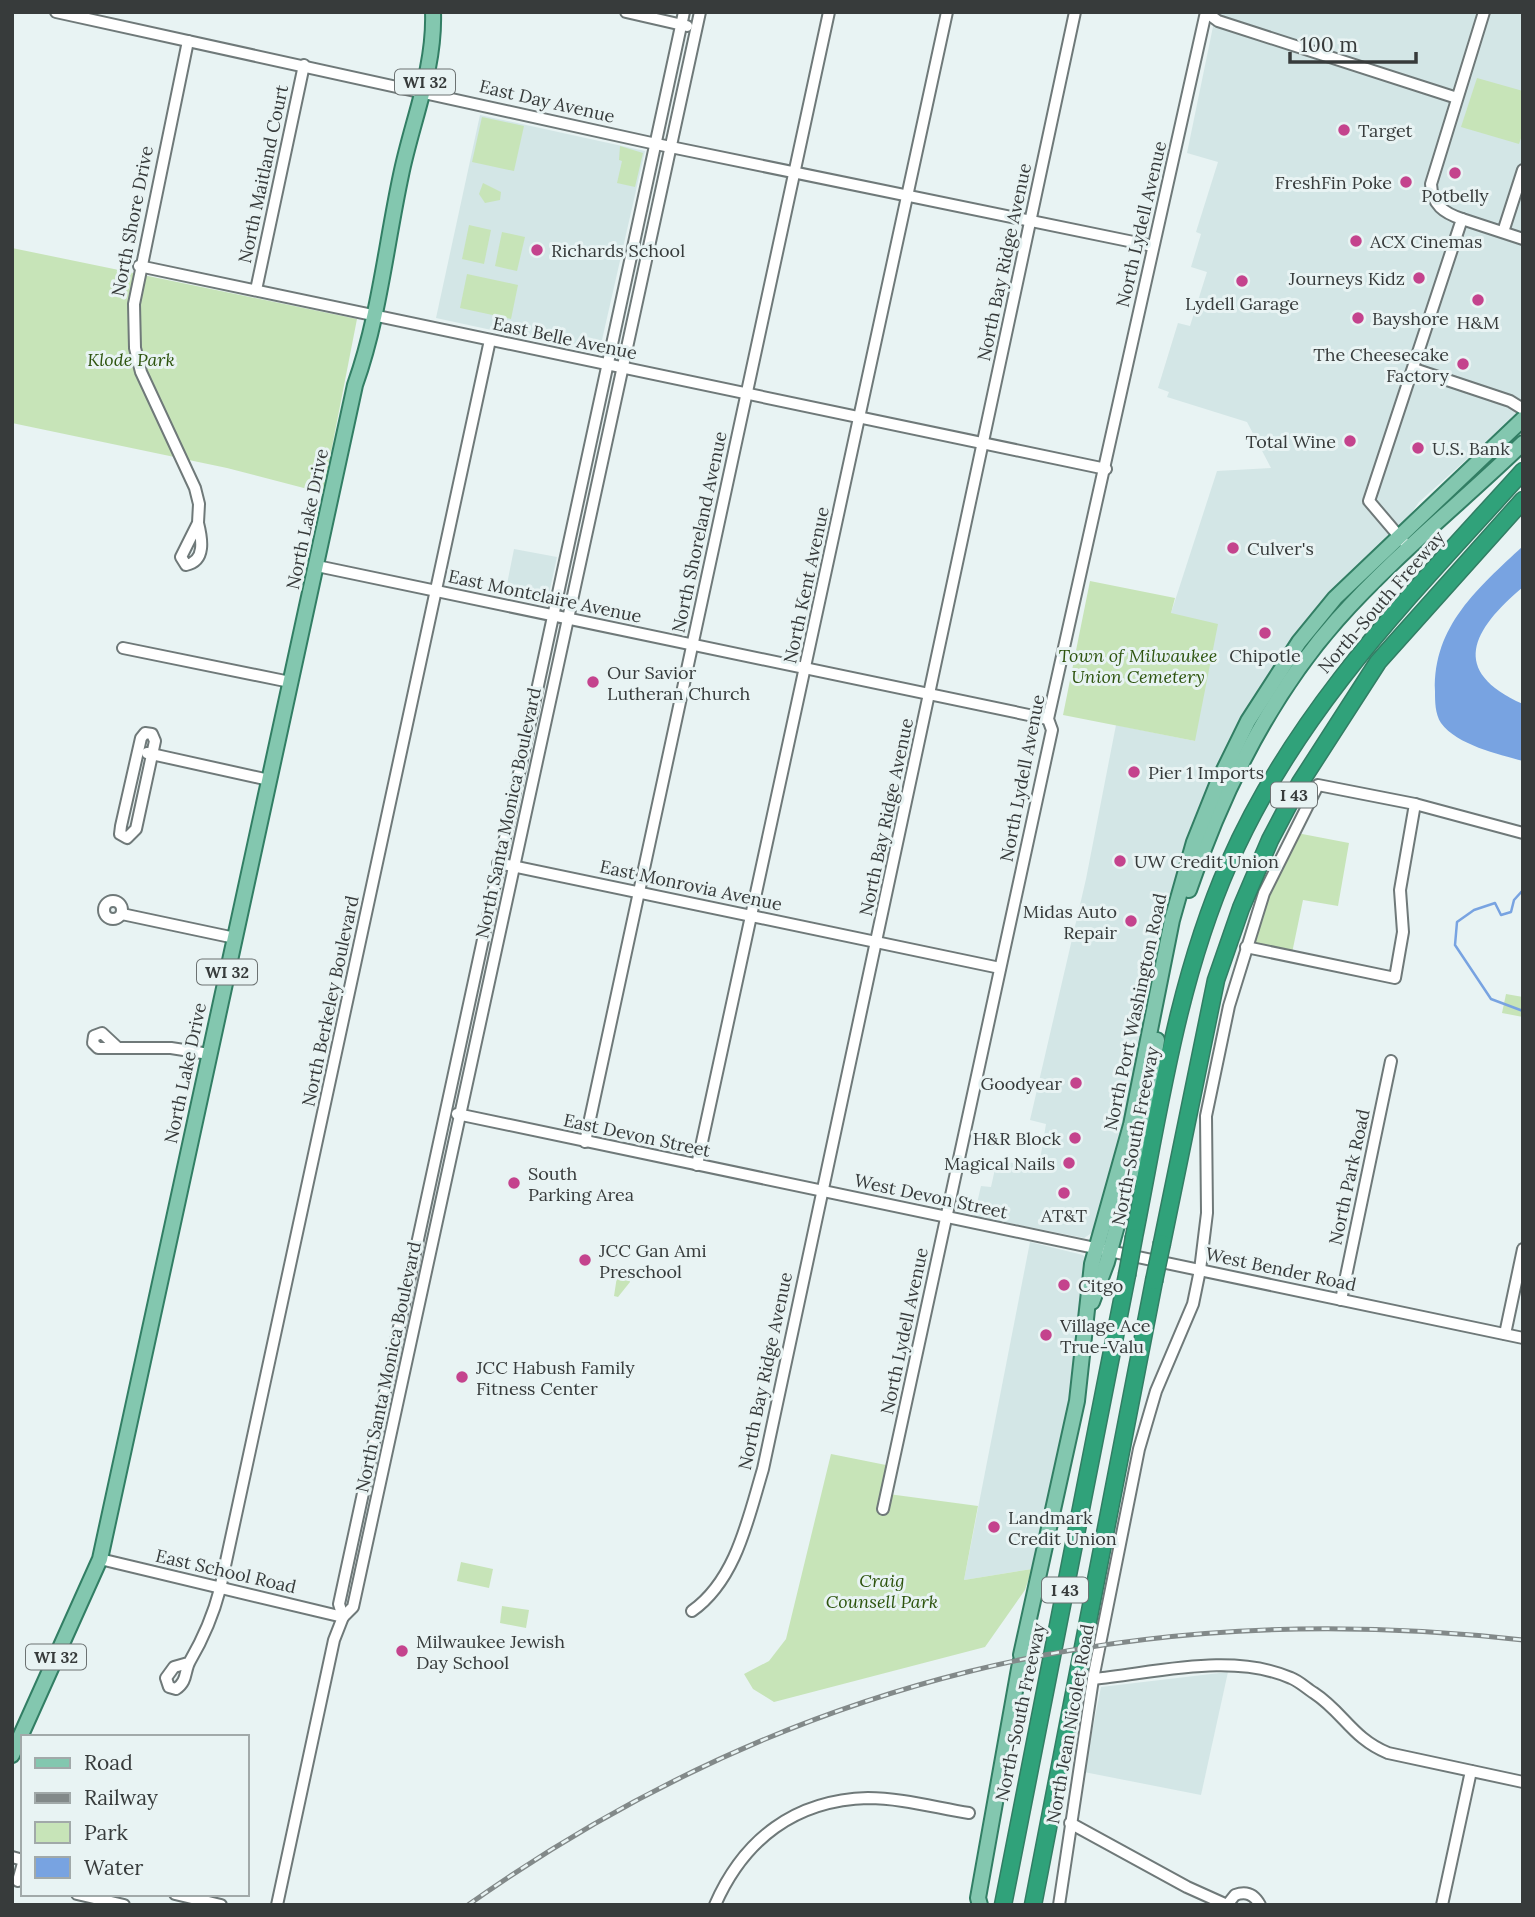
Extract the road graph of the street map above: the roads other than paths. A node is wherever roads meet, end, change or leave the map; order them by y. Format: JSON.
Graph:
{"nodes":[{"id":1,"x":57,"y":12,"type":"edge"},
{"id":2,"x":426,"y":12,"type":"edge"},
{"id":3,"x":433,"y":12,"type":"edge"},
{"id":4,"x":626,"y":12,"type":"edge"},
{"id":5,"x":684,"y":12,"type":"edge"},
{"id":6,"x":700,"y":12,"type":"edge"},
{"id":7,"x":829,"y":12,"type":"edge"},
{"id":8,"x":947,"y":12,"type":"edge"},
{"id":9,"x":1075,"y":12,"type":"edge"},
{"id":10,"x":1206,"y":12,"type":"edge"},
{"id":11,"x":1484,"y":12,"type":"edge"},
{"id":12,"x":682,"y":24,"type":"junction"},
{"id":13,"x":697,"y":28,"type":"junction"},
{"id":14,"x":188,"y":41,"type":"junction"},
{"id":15,"x":304,"y":65,"type":"junction"},
{"id":16,"x":419,"y":90,"type":"junction"},
{"id":17,"x":1457,"y":98,"type":"junction"},
{"id":18,"x":656,"y":144,"type":"junction"},
{"id":19,"x":670,"y":146,"type":"junction"},
{"id":20,"x":1523,"y":170,"type":"edge"},
{"id":21,"x":795,"y":172,"type":"junction"},
{"id":22,"x":907,"y":195,"type":"junction"},
{"id":23,"x":1462,"y":219,"type":"junction"},
{"id":24,"x":1031,"y":221,"type":"junction"},
{"id":25,"x":1503,"y":232,"type":"junction"},
{"id":26,"x":1523,"y":239,"type":"edge"},
{"id":27,"x":1153,"y":246,"type":"junction"},
{"id":28,"x":139,"y":266,"type":"junction"},
{"id":29,"x":256,"y":290,"type":"junction"},
{"id":30,"x":370,"y":315,"type":"junction"},
{"id":31,"x":490,"y":340,"type":"junction"},
{"id":32,"x":607,"y":364,"type":"junction"},
{"id":33,"x":623,"y":368,"type":"junction"},
{"id":34,"x":1414,"y":369,"type":"junction"},
{"id":35,"x":746,"y":395,"type":"junction"},
{"id":36,"x":1523,"y":409,"type":"edge"},
{"id":37,"x":860,"y":419,"type":"junction"},
{"id":38,"x":1523,"y":419,"type":"edge"},
{"id":39,"x":1523,"y":443,"type":"edge"},
{"id":40,"x":983,"y":445,"type":"junction"},
{"id":41,"x":1106,"y":469,"type":"junction"},
{"id":42,"x":1523,"y":471,"type":"edge"},
{"id":43,"x":1523,"y":500,"type":"edge"},
{"id":44,"x":198,"y":523,"type":"dead end"},
{"id":45,"x":1398,"y":536,"type":"junction"},
{"id":46,"x":1409,"y":547,"type":"junction"},
{"id":47,"x":317,"y":566,"type":"junction"},
{"id":48,"x":436,"y":591,"type":"junction"},
{"id":49,"x":554,"y":616,"type":"junction"},
{"id":50,"x":567,"y":618,"type":"junction"},
{"id":51,"x":693,"y":645,"type":"junction"},
{"id":52,"x":123,"y":648,"type":"dead end"},
{"id":53,"x":805,"y":669,"type":"junction"},
{"id":54,"x":290,"y":682,"type":"junction"},
{"id":55,"x":930,"y":694,"type":"junction"},
{"id":56,"x":1048,"y":719,"type":"junction"},
{"id":57,"x":138,"y":752,"type":"junction"},
{"id":58,"x":152,"y":754,"type":"junction"},
{"id":59,"x":269,"y":780,"type":"junction"},
{"id":60,"x":1415,"y":804,"type":"junction"},
{"id":61,"x":1523,"y":834,"type":"edge"},
{"id":62,"x":498,"y":863,"type":"junction"},
{"id":63,"x":515,"y":866,"type":"junction"},
{"id":64,"x":639,"y":892,"type":"junction"},
{"id":65,"x":122,"y":914,"type":"dead end"},
{"id":66,"x":751,"y":916,"type":"junction"},
{"id":67,"x":235,"y":937,"type":"junction"},
{"id":68,"x":877,"y":942,"type":"junction"},
{"id":69,"x":1246,"y":947,"type":"junction"},
{"id":70,"x":1000,"y":968,"type":"junction"},
{"id":71,"x":117,"y":1047,"type":"dead end"},
{"id":72,"x":209,"y":1054,"type":"junction"},
{"id":73,"x":1391,"y":1061,"type":"dead end"},
{"id":74,"x":446,"y":1112,"type":"junction"},
{"id":75,"x":461,"y":1115,"type":"junction"},
{"id":76,"x":585,"y":1142,"type":"junction"},
{"id":77,"x":697,"y":1165,"type":"junction"},
{"id":78,"x":822,"y":1191,"type":"junction"},
{"id":79,"x":946,"y":1217,"type":"junction"},
{"id":80,"x":1032,"y":1235,"type":"joint"},
{"id":81,"x":1103,"y":1249,"type":"junction"},
{"id":82,"x":1523,"y":1249,"type":"edge"},
{"id":83,"x":1200,"y":1270,"type":"junction"},
{"id":84,"x":1341,"y":1300,"type":"junction"},
{"id":85,"x":1505,"y":1334,"type":"junction"},
{"id":86,"x":1523,"y":1338,"type":"edge"},
{"id":87,"x":883,"y":1509,"type":"dead end"},
{"id":88,"x":100,"y":1559,"type":"junction"},
{"id":89,"x":220,"y":1589,"type":"junction"},
{"id":90,"x":692,"y":1611,"type":"dead end"},
{"id":91,"x":343,"y":1617,"type":"junction"},
{"id":92,"x":188,"y":1663,"type":"dead end"},
{"id":93,"x":1093,"y":1679,"type":"junction"},
{"id":94,"x":12,"y":1755,"type":"edge"},
{"id":95,"x":1471,"y":1771,"type":"junction"},
{"id":96,"x":1523,"y":1782,"type":"edge"},
{"id":97,"x":969,"y":1813,"type":"dead end"},
{"id":98,"x":1070,"y":1823,"type":"junction"},
{"id":99,"x":86,"y":1896,"type":"edge"},
{"id":100,"x":183,"y":1896,"type":"edge"},
{"id":101,"x":977,"y":1902,"type":"edge"},
{"id":102,"x":124,"y":1905,"type":"edge"},
{"id":103,"x":221,"y":1905,"type":"edge"},
{"id":104,"x":277,"y":1905,"type":"edge"},
{"id":105,"x":715,"y":1905,"type":"edge"},
{"id":106,"x":1003,"y":1905,"type":"edge"},
{"id":107,"x":1033,"y":1905,"type":"edge"},
{"id":108,"x":1059,"y":1905,"type":"edge"},
{"id":109,"x":1227,"y":1905,"type":"edge"},
{"id":110,"x":1260,"y":1905,"type":"edge"},
{"id":111,"x":1442,"y":1905,"type":"edge"}],
"edges":[{"from":1,"to":14,"type":"street","name":"East Day Avenue"},
{"from":2,"to":16,"type":"main road","name":"North Lake Drive","number":"WI 32"},
{"from":3,"to":16,"type":"main road","name":"North Lake Drive","number":"WI 32"},
{"from":4,"to":12,"type":"street"},
{"from":5,"to":12,"type":"street","name":"North Santa Monica Boulevard"},
{"from":6,"to":13,"type":"street","name":"North Santa Monica Boulevard"},
{"from":7,"to":21,"type":"street","name":"North Shoreland Avenue"},
{"from":8,"to":22,"type":"street","name":"North Kent Avenue"},
{"from":9,"to":24,"type":"street","name":"North Bay Ridge Avenue"},
{"from":10,"to":17,"type":"street"},
{"from":10,"to":27,"type":"street","name":"North Lydell Avenue"},
{"from":11,"to":17,"type":"street"},
{"from":12,"to":13,"type":"street"},
{"from":12,"to":18,"type":"street","name":"North Santa Monica Boulevard"},
{"from":13,"to":19,"type":"street","name":"North Santa Monica Boulevard"},
{"from":14,"to":15,"type":"street","name":"East Day Avenue"},
{"from":14,"to":28,"type":"street","name":"North Shore Drive"},
{"from":15,"to":16,"type":"street","name":"East Day Avenue"},
{"from":15,"to":29,"type":"street","name":"North Maitland Court"},
{"from":16,"to":18,"type":"street","name":"East Day Avenue"},
{"from":16,"to":30,"type":"main road","name":"North Lake Drive","number":"WI 32"},
{"from":17,"to":23,"type":"street"},
{"from":18,"to":19,"type":"street","name":"East Day Avenue"},
{"from":18,"to":32,"type":"street","name":"North Santa Monica Boulevard"},
{"from":19,"to":21,"type":"street","name":"East Day Avenue"},
{"from":19,"to":33,"type":"street","name":"North Santa Monica Boulevard"},
{"from":20,"to":25,"type":"street"},
{"from":21,"to":22,"type":"street","name":"East Day Avenue"},
{"from":21,"to":35,"type":"street","name":"North Shoreland Avenue"},
{"from":22,"to":24,"type":"street","name":"East Day Avenue"},
{"from":22,"to":37,"type":"street","name":"North Kent Avenue"},
{"from":23,"to":25,"type":"street"},
{"from":23,"to":34,"type":"street"},
{"from":24,"to":27,"type":"street","name":"East Day Avenue"},
{"from":24,"to":40,"type":"street","name":"North Bay Ridge Avenue"},
{"from":25,"to":26,"type":"street"},
{"from":27,"to":41,"type":"street","name":"North Lydell Avenue"},
{"from":28,"to":29,"type":"street","name":"East Belle Avenue"},
{"from":28,"to":44,"type":"street","name":"North Shore Drive"},
{"from":29,"to":30,"type":"street","name":"East Belle Avenue"},
{"from":30,"to":31,"type":"street","name":"East Belle Avenue"},
{"from":30,"to":47,"type":"main road","name":"North Lake Drive","number":"WI 32"},
{"from":31,"to":32,"type":"street","name":"East Belle Avenue"},
{"from":31,"to":48,"type":"street","name":"North Berkeley Boulevard"},
{"from":32,"to":33,"type":"street","name":"East Belle Avenue"},
{"from":32,"to":49,"type":"street","name":"North Santa Monica Boulevard"},
{"from":33,"to":35,"type":"street","name":"East Belle Avenue"},
{"from":33,"to":50,"type":"street","name":"North Santa Monica Boulevard"},
{"from":34,"to":36,"type":"street"},
{"from":34,"to":45,"type":"street"},
{"from":35,"to":37,"type":"street","name":"East Belle Avenue"},
{"from":35,"to":51,"type":"street","name":"North Shoreland Avenue"},
{"from":37,"to":40,"type":"street","name":"East Belle Avenue"},
{"from":37,"to":53,"type":"street","name":"North Kent Avenue"},
{"from":38,"to":45,"type":"main road","name":"North Port Washington Road"},
{"from":39,"to":46,"type":"main road","name":"North Port Washington Road"},
{"from":40,"to":41,"type":"street","name":"East Belle Avenue"},
{"from":40,"to":55,"type":"street","name":"North Bay Ridge Avenue"},
{"from":41,"to":56,"type":"street","name":"North Lydell Avenue"},
{"from":42,"to":106,"type":"highway","name":"North-South Freeway","number":"I 43","bridge":true},
{"from":43,"to":107,"type":"highway","name":"North-South Freeway","number":"I 43","bridge":true},
{"from":45,"to":46,"type":"street"},
{"from":45,"to":81,"type":"main road","name":"North Port Washington Road"},
{"from":46,"to":81,"type":"main road","name":"North Port Washington Road"},
{"from":47,"to":48,"type":"street","name":"East Montclaire Avenue"},
{"from":47,"to":54,"type":"main road","name":"North Lake Drive","number":"WI 32"},
{"from":48,"to":49,"type":"street","name":"East Montclaire Avenue"},
{"from":48,"to":89,"type":"street","name":"North Berkeley Boulevard"},
{"from":49,"to":50,"type":"street","name":"East Montclaire Avenue"},
{"from":49,"to":62,"type":"street","name":"North Santa Monica Boulevard"},
{"from":50,"to":51,"type":"street","name":"East Montclaire Avenue"},
{"from":50,"to":63,"type":"street","name":"North Santa Monica Boulevard"},
{"from":51,"to":53,"type":"street","name":"East Montclaire Avenue"},
{"from":51,"to":64,"type":"street","name":"North Shoreland Avenue"},
{"from":52,"to":54,"type":"street"},
{"from":53,"to":55,"type":"street","name":"East Montclaire Avenue"},
{"from":53,"to":66,"type":"street","name":"North Kent Avenue"},
{"from":54,"to":59,"type":"main road","name":"North Lake Drive","number":"WI 32"},
{"from":55,"to":56,"type":"street","name":"East Montclaire Avenue"},
{"from":55,"to":68,"type":"street","name":"North Bay Ridge Avenue"},
{"from":56,"to":70,"type":"street","name":"North Lydell Avenue"},
{"from":57,"to":58,"type":"street"},
{"from":57,"to":58,"type":"street"},
{"from":57,"to":58,"type":"street"},
{"from":58,"to":59,"type":"street"},
{"from":59,"to":67,"type":"main road","name":"North Lake Drive","number":"WI 32"},
{"from":60,"to":61,"type":"street"},
{"from":60,"to":69,"type":"street","name":"North Jean Nicolet Road"},
{"from":60,"to":69,"type":"street"},
{"from":62,"to":63,"type":"street","name":"East Monrovia Avenue"},
{"from":62,"to":74,"type":"street","name":"North Santa Monica Boulevard"},
{"from":63,"to":64,"type":"street","name":"East Monrovia Avenue"},
{"from":63,"to":75,"type":"street","name":"North Santa Monica Boulevard"},
{"from":64,"to":66,"type":"street","name":"East Monrovia Avenue"},
{"from":64,"to":76,"type":"street","name":"North Shoreland Avenue"},
{"from":65,"to":67,"type":"street"},
{"from":66,"to":68,"type":"street","name":"East Monrovia Avenue"},
{"from":66,"to":77,"type":"street","name":"North Kent Avenue"},
{"from":67,"to":72,"type":"main road","name":"North Lake Drive","number":"WI 32"},
{"from":68,"to":70,"type":"street","name":"East Monrovia Avenue"},
{"from":68,"to":78,"type":"street","name":"North Bay Ridge Avenue"},
{"from":69,"to":83,"type":"street","name":"North Jean Nicolet Road"},
{"from":70,"to":79,"type":"street","name":"North Lydell Avenue"},
{"from":71,"to":72,"type":"street"},
{"from":72,"to":88,"type":"main road","name":"North Lake Drive","number":"WI 32"},
{"from":73,"to":84,"type":"street","name":"North Park Road"},
{"from":74,"to":75,"type":"street","name":"East Devon Street"},
{"from":74,"to":91,"type":"street","name":"North Santa Monica Boulevard"},
{"from":75,"to":76,"type":"street","name":"East Devon Street"},
{"from":75,"to":91,"type":"street","name":"North Santa Monica Boulevard"},
{"from":76,"to":77,"type":"street","name":"East Devon Street"},
{"from":77,"to":78,"type":"street","name":"East Devon Street"},
{"from":78,"to":79,"type":"street","name":"West Devon Street"},
{"from":78,"to":90,"type":"street","name":"North Bay Ridge Avenue"},
{"from":79,"to":80,"type":"street","name":"West Devon Street"},
{"from":79,"to":87,"type":"street","name":"North Lydell Avenue"},
{"from":80,"to":81,"type":"street","name":"West Bender Road"},
{"from":81,"to":83,"type":"street","name":"West Bender Road"},
{"from":81,"to":101,"type":"main road","name":"North Port Washington Road"},
{"from":82,"to":85,"type":"street"},
{"from":83,"to":84,"type":"street","name":"West Bender Road"},
{"from":83,"to":93,"type":"street","name":"North Jean Nicolet Road"},
{"from":84,"to":85,"type":"street","name":"West Bender Road"},
{"from":85,"to":86,"type":"street","name":"West Bender Road"},
{"from":88,"to":89,"type":"street","name":"East School Road"},
{"from":88,"to":94,"type":"main road","name":"North Lake Drive","number":"WI 32"},
{"from":89,"to":91,"type":"street","name":"East School Road"},
{"from":89,"to":92,"type":"street","name":"North Berkeley Boulevard"},
{"from":91,"to":104,"type":"street","name":"North Santa Monica Boulevard"},
{"from":93,"to":95,"type":"street"},
{"from":93,"to":98,"type":"street","name":"North Jean Nicolet Road"},
{"from":95,"to":96,"type":"street"},
{"from":95,"to":111,"type":"street"},
{"from":97,"to":105,"type":"street"},
{"from":98,"to":108,"type":"street","name":"North Jean Nicolet Road"},
{"from":98,"to":109,"type":"street"},
{"from":99,"to":102,"type":"street"},
{"from":100,"to":103,"type":"street"},
{"from":109,"to":110,"type":"street"}]}
